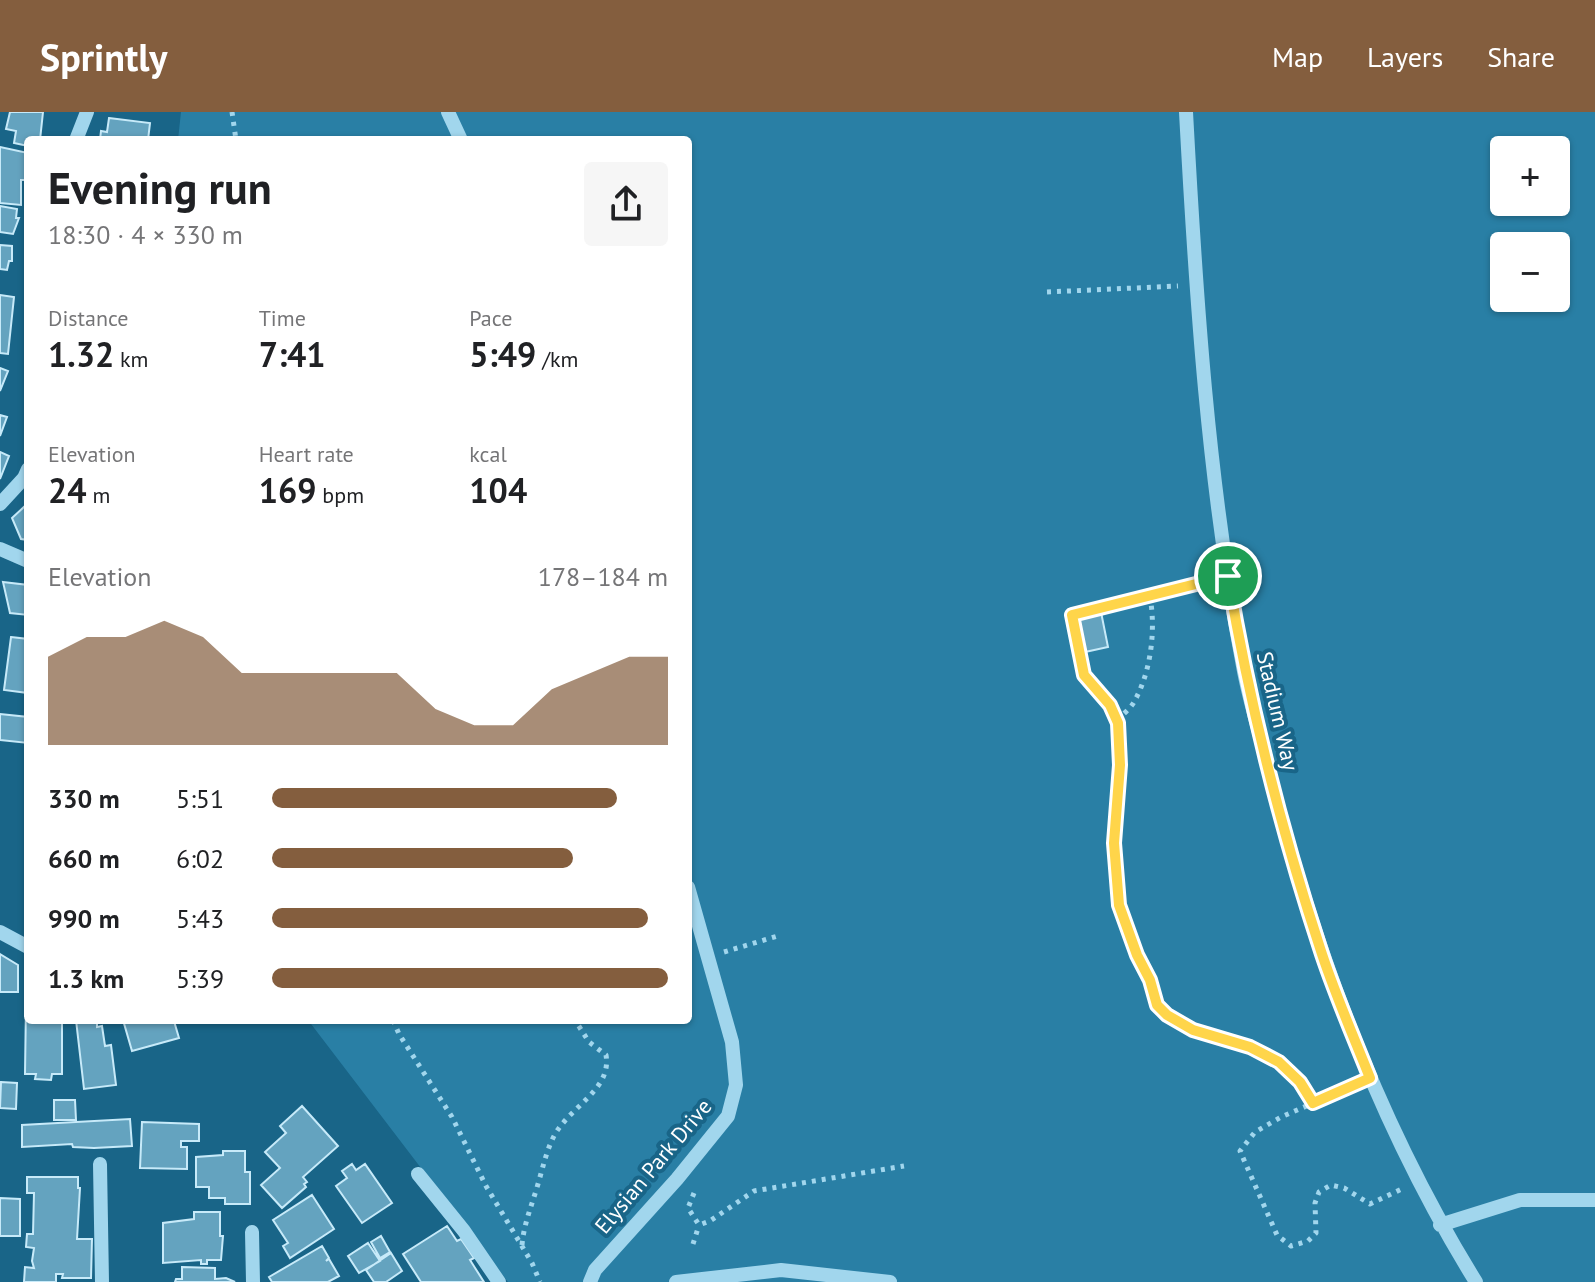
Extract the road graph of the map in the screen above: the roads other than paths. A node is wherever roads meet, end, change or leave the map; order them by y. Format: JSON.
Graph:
{"nodes":[{"id":1,"x":87,"y":112,"type":"edge"},
{"id":2,"x":448,"y":112,"type":"edge"},
{"id":3,"x":1186,"y":112,"type":"edge"},
{"id":4,"x":78,"y":136,"type":"edge"},
{"id":5,"x":459,"y":136,"type":"edge"},
{"id":6,"x":24,"y":478,"type":"edge"},
{"id":7,"x":0,"y":504,"type":"edge"},
{"id":8,"x":0,"y":549,"type":"edge"},
{"id":9,"x":24,"y":559,"type":"edge"},
{"id":10,"x":692,"y":901,"type":"edge"},
{"id":11,"x":0,"y":932,"type":"edge"},
{"id":12,"x":24,"y":945,"type":"edge"},
{"id":13,"x":100,"y":1164,"type":"dead end"},
{"id":14,"x":418,"y":1174,"type":"dead end"},
{"id":15,"x":1595,"y":1200,"type":"edge"},
{"id":16,"x":1440,"y":1225,"type":"junction"},
{"id":17,"x":252,"y":1232,"type":"dead end"},
{"id":18,"x":102,"y":1282,"type":"edge"},
{"id":19,"x":253,"y":1282,"type":"edge"},
{"id":20,"x":499,"y":1282,"type":"edge"},
{"id":21,"x":590,"y":1282,"type":"edge"},
{"id":22,"x":676,"y":1282,"type":"edge"},
{"id":23,"x":890,"y":1282,"type":"edge"},
{"id":24,"x":1476,"y":1282,"type":"edge"}],
"edges":[{"from":1,"to":4,"type":"street"},
{"from":2,"to":5,"type":"street"},
{"from":3,"to":16,"type":"street","name":"Stadium Way"},
{"from":6,"to":7,"type":"street"},
{"from":8,"to":9,"type":"street"},
{"from":10,"to":21,"type":"street","name":"Elysian Park Drive"},
{"from":11,"to":12,"type":"street"},
{"from":13,"to":18,"type":"street"},
{"from":14,"to":20,"type":"street"},
{"from":15,"to":16,"type":"street"},
{"from":16,"to":24,"type":"street","name":"Stadium Way"},
{"from":17,"to":19,"type":"street"},
{"from":22,"to":23,"type":"street"}]}
